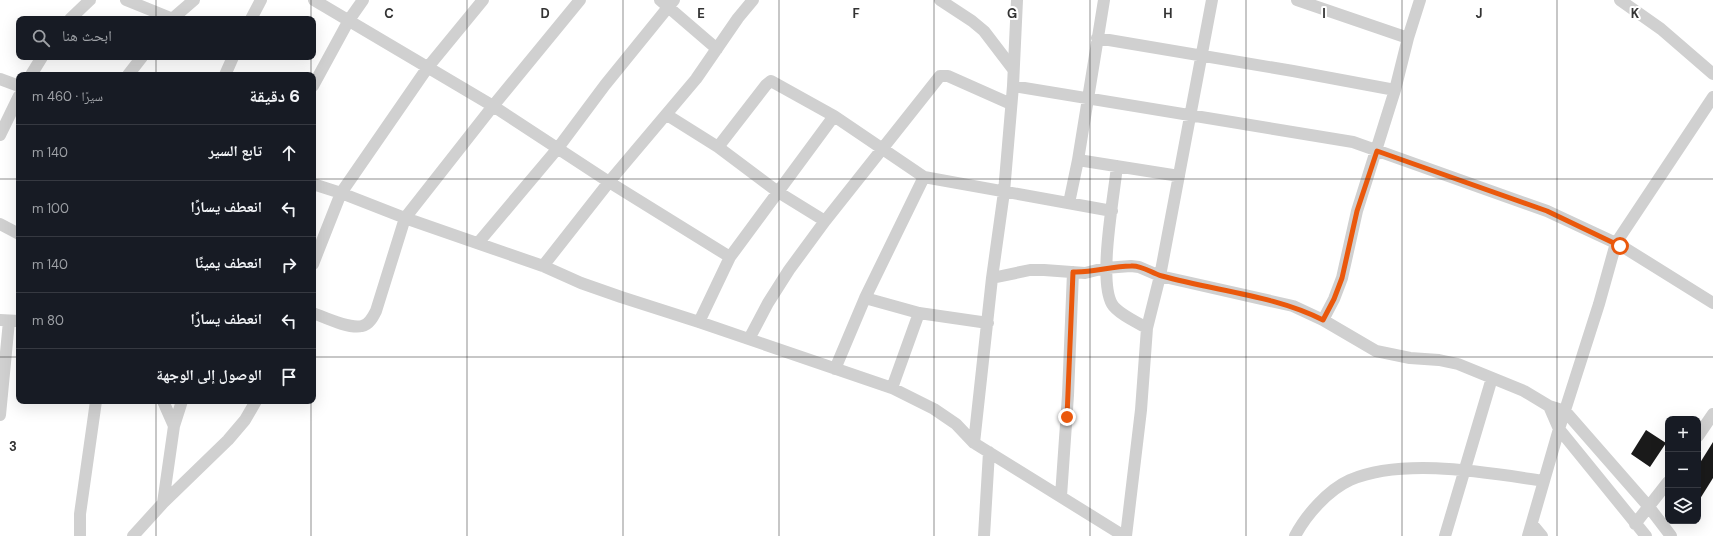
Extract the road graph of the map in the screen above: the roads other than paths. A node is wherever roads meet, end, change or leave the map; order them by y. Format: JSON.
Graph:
{"nodes":[{"id":1,"x":90,"y":0,"type":"edge"},
{"id":2,"x":126,"y":0,"type":"edge"},
{"id":3,"x":194,"y":0,"type":"edge"},
{"id":4,"x":261,"y":0,"type":"edge"},
{"id":5,"x":314,"y":0,"type":"edge"},
{"id":6,"x":363,"y":0,"type":"edge"},
{"id":7,"x":483,"y":0,"type":"edge"},
{"id":8,"x":580,"y":0,"type":"edge"},
{"id":9,"x":753,"y":0,"type":"edge"},
{"id":10,"x":940,"y":0,"type":"edge"},
{"id":11,"x":1017,"y":0,"type":"edge"},
{"id":12,"x":1104,"y":0,"type":"edge"},
{"id":13,"x":1212,"y":0,"type":"edge"},
{"id":14,"x":1298,"y":0,"type":"edge"},
{"id":15,"x":1420,"y":0,"type":"edge"},
{"id":16,"x":1620,"y":0,"type":"edge"},
{"id":17,"x":667,"y":2,"type":"edge"},
{"id":18,"x":73,"y":16,"type":"edge"},
{"id":19,"x":166,"y":16,"type":"edge"},
{"id":20,"x":176,"y":16,"type":"edge"},
{"id":21,"x":253,"y":16,"type":"edge"},
{"id":22,"x":349,"y":20,"type":"junction"},
{"id":23,"x":1098,"y":38,"type":"junction"},
{"id":24,"x":1408,"y":38,"type":"junction"},
{"id":25,"x":717,"y":49,"type":"junction"},
{"id":26,"x":1201,"y":57,"type":"junction"},
{"id":27,"x":40,"y":60,"type":"edge"},
{"id":28,"x":140,"y":60,"type":"edge"},
{"id":29,"x":232,"y":60,"type":"edge"},
{"id":30,"x":428,"y":67,"type":"junction"},
{"id":31,"x":1013,"y":69,"type":"junction"},
{"id":32,"x":33,"y":72,"type":"edge"},
{"id":33,"x":130,"y":72,"type":"edge"},
{"id":34,"x":226,"y":72,"type":"edge"},
{"id":35,"x":1713,"y":74,"type":"edge"},
{"id":36,"x":0,"y":79,"type":"edge"},
{"id":37,"x":316,"y":80,"type":"edge"},
{"id":38,"x":16,"y":85,"type":"edge"},
{"id":39,"x":1013,"y":86,"type":"junction"},
{"id":40,"x":1395,"y":90,"type":"junction"},
{"id":41,"x":1713,"y":97,"type":"edge"},
{"id":42,"x":1088,"y":98,"type":"junction"},
{"id":43,"x":16,"y":102,"type":"edge"},
{"id":44,"x":1011,"y":104,"type":"junction"},
{"id":45,"x":493,"y":106,"type":"junction"},
{"id":46,"x":667,"y":115,"type":"junction"},
{"id":47,"x":1191,"y":115,"type":"junction"},
{"id":48,"x":834,"y":116,"type":"junction"},
{"id":49,"x":0,"y":135,"type":"edge"},
{"id":50,"x":558,"y":148,"type":"junction"},
{"id":51,"x":718,"y":148,"type":"junction"},
{"id":52,"x":883,"y":149,"type":"junction"},
{"id":53,"x":1377,"y":151,"type":"junction"},
{"id":54,"x":1078,"y":160,"type":"junction"},
{"id":55,"x":1117,"y":166,"type":"junction"},
{"id":56,"x":1179,"y":176,"type":"junction"},
{"id":57,"x":924,"y":177,"type":"junction"},
{"id":58,"x":609,"y":182,"type":"junction"},
{"id":59,"x":316,"y":185,"type":"edge"},
{"id":60,"x":778,"y":192,"type":"junction"},
{"id":61,"x":1004,"y":192,"type":"junction"},
{"id":62,"x":341,"y":193,"type":"junction"},
{"id":63,"x":1069,"y":203,"type":"junction"},
{"id":64,"x":1112,"y":211,"type":"junction"},
{"id":65,"x":405,"y":218,"type":"junction"},
{"id":66,"x":825,"y":221,"type":"junction"},
{"id":67,"x":0,"y":224,"type":"edge"},
{"id":68,"x":16,"y":232,"type":"edge"},
{"id":69,"x":478,"y":243,"type":"junction"},
{"id":70,"x":1616,"y":243,"type":"junction"},
{"id":71,"x":316,"y":256,"type":"edge"},
{"id":72,"x":730,"y":257,"type":"junction"},
{"id":73,"x":543,"y":266,"type":"junction"},
{"id":74,"x":1105,"y":268,"type":"junction"},
{"id":75,"x":1073,"y":272,"type":"junction"},
{"id":76,"x":1160,"y":276,"type":"junction"},
{"id":77,"x":992,"y":278,"type":"junction"},
{"id":78,"x":865,"y":298,"type":"junction"},
{"id":79,"x":1713,"y":303,"type":"edge"},
{"id":80,"x":919,"y":313,"type":"junction"},
{"id":81,"x":316,"y":314,"type":"edge"},
{"id":82,"x":1323,"y":320,"type":"junction"},
{"id":83,"x":9,"y":321,"type":"edge"},
{"id":84,"x":699,"y":322,"type":"junction"},
{"id":85,"x":988,"y":323,"type":"junction"},
{"id":86,"x":1147,"y":328,"type":"junction"},
{"id":87,"x":749,"y":339,"type":"junction"},
{"id":88,"x":836,"y":369,"type":"junction"},
{"id":89,"x":1492,"y":378,"type":"junction"},
{"id":90,"x":892,"y":388,"type":"junction"},
{"id":91,"x":96,"y":404,"type":"edge"},
{"id":92,"x":165,"y":404,"type":"edge"},
{"id":93,"x":181,"y":404,"type":"edge"},
{"id":94,"x":254,"y":404,"type":"edge"},
{"id":95,"x":1549,"y":406,"type":"junction"},
{"id":96,"x":1565,"y":411,"type":"junction"},
{"id":97,"x":1713,"y":414,"type":"edge"},
{"id":98,"x":0,"y":415,"type":"edge"},
{"id":99,"x":174,"y":426,"type":"junction"},
{"id":100,"x":1559,"y":429,"type":"junction"},
{"id":101,"x":1701,"y":432,"type":"edge"},
{"id":102,"x":974,"y":444,"type":"junction"},
{"id":103,"x":989,"y":452,"type":"junction"},
{"id":104,"x":1465,"y":470,"type":"junction"},
{"id":105,"x":1544,"y":481,"type":"junction"},
{"id":106,"x":1665,"y":486,"type":"edge"},
{"id":107,"x":1061,"y":496,"type":"junction"},
{"id":108,"x":163,"y":503,"type":"junction"},
{"id":109,"x":1649,"y":507,"type":"junction"},
{"id":110,"x":1532,"y":524,"type":"junction"},
{"id":111,"x":1635,"y":524,"type":"junction"},
{"id":112,"x":80,"y":536,"type":"edge"},
{"id":113,"x":133,"y":536,"type":"edge"},
{"id":114,"x":984,"y":536,"type":"edge"},
{"id":115,"x":1125,"y":536,"type":"edge"},
{"id":116,"x":1295,"y":536,"type":"edge"},
{"id":117,"x":1445,"y":536,"type":"edge"},
{"id":118,"x":1528,"y":536,"type":"edge"},
{"id":119,"x":1542,"y":536,"type":"edge"},
{"id":120,"x":1646,"y":536,"type":"edge"},
{"id":121,"x":1671,"y":536,"type":"edge"}],
"edges":[{"from":1,"to":18,"type":"street"},
{"from":2,"to":19,"type":"street"},
{"from":3,"to":20,"type":"street"},
{"from":4,"to":21,"type":"street"},
{"from":5,"to":22,"type":"street"},
{"from":6,"to":22,"type":"street"},
{"from":7,"to":30,"type":"street"},
{"from":8,"to":45,"type":"street"},
{"from":9,"to":25,"type":"street"},
{"from":10,"to":31,"type":"street"},
{"from":11,"to":31,"type":"street"},
{"from":12,"to":23,"type":"street"},
{"from":13,"to":26,"type":"street"},
{"from":14,"to":24,"type":"street"},
{"from":15,"to":24,"type":"street"},
{"from":16,"to":35,"type":"street"},
{"from":17,"to":25,"type":"street"},
{"from":17,"to":50,"type":"street"},
{"from":22,"to":30,"type":"street"},
{"from":22,"to":37,"type":"street"},
{"from":23,"to":26,"type":"street"},
{"from":23,"to":42,"type":"street"},
{"from":24,"to":40,"type":"street"},
{"from":25,"to":46,"type":"street"},
{"from":26,"to":40,"type":"street"},
{"from":26,"to":47,"type":"street"},
{"from":27,"to":32,"type":"street"},
{"from":28,"to":33,"type":"street"},
{"from":29,"to":34,"type":"street"},
{"from":30,"to":45,"type":"street"},
{"from":30,"to":62,"type":"street"},
{"from":31,"to":39,"type":"street"},
{"from":36,"to":38,"type":"street"},
{"from":39,"to":42,"type":"street"},
{"from":39,"to":44,"type":"street"},
{"from":40,"to":53,"type":"street"},
{"from":41,"to":70,"type":"street"},
{"from":42,"to":47,"type":"street"},
{"from":42,"to":54,"type":"street"},
{"from":43,"to":49,"type":"street"},
{"from":44,"to":52,"type":"street"},
{"from":44,"to":61,"type":"street"},
{"from":45,"to":50,"type":"street"},
{"from":45,"to":65,"type":"street"},
{"from":46,"to":51,"type":"street"},
{"from":46,"to":58,"type":"street"},
{"from":47,"to":53,"type":"street"},
{"from":47,"to":56,"type":"street"},
{"from":48,"to":51,"type":"street"},
{"from":48,"to":52,"type":"street"},
{"from":48,"to":60,"type":"street"},
{"from":50,"to":58,"type":"street"},
{"from":50,"to":69,"type":"street"},
{"from":51,"to":60,"type":"street"},
{"from":52,"to":57,"type":"street"},
{"from":52,"to":66,"type":"street"},
{"from":53,"to":70,"type":"street"},
{"from":53,"to":82,"type":"street"},
{"from":54,"to":55,"type":"street"},
{"from":54,"to":63,"type":"street"},
{"from":55,"to":56,"type":"street"},
{"from":55,"to":64,"type":"street"},
{"from":56,"to":76,"type":"street"},
{"from":57,"to":61,"type":"street"},
{"from":57,"to":78,"type":"street"},
{"from":58,"to":72,"type":"street"},
{"from":58,"to":73,"type":"street"},
{"from":59,"to":62,"type":"street"},
{"from":60,"to":66,"type":"street"},
{"from":60,"to":72,"type":"street"},
{"from":61,"to":63,"type":"street"},
{"from":61,"to":77,"type":"street"},
{"from":62,"to":65,"type":"street"},
{"from":62,"to":71,"type":"street"},
{"from":63,"to":64,"type":"street"},
{"from":64,"to":74,"type":"street"},
{"from":65,"to":69,"type":"street"},
{"from":65,"to":81,"type":"street"},
{"from":66,"to":87,"type":"street"},
{"from":67,"to":68,"type":"street"},
{"from":69,"to":73,"type":"street"},
{"from":70,"to":79,"type":"street"},
{"from":70,"to":96,"type":"street"},
{"from":72,"to":84,"type":"street"},
{"from":73,"to":84,"type":"street"},
{"from":74,"to":75,"type":"street"},
{"from":74,"to":76,"type":"street"},
{"from":74,"to":86,"type":"street"},
{"from":75,"to":77,"type":"street"},
{"from":75,"to":107,"type":"street"},
{"from":76,"to":82,"type":"street"},
{"from":76,"to":86,"type":"street"},
{"from":77,"to":85,"type":"street"},
{"from":78,"to":80,"type":"street"},
{"from":78,"to":88,"type":"street"},
{"from":80,"to":85,"type":"street"},
{"from":80,"to":90,"type":"street"},
{"from":82,"to":89,"type":"street"},
{"from":83,"to":98,"type":"street"},
{"from":84,"to":87,"type":"street"},
{"from":85,"to":102,"type":"street"},
{"from":86,"to":115,"type":"street"},
{"from":87,"to":88,"type":"street"},
{"from":88,"to":90,"type":"street"},
{"from":89,"to":95,"type":"street"},
{"from":89,"to":104,"type":"street"},
{"from":90,"to":102,"type":"street"},
{"from":91,"to":112,"type":"street"},
{"from":92,"to":99,"type":"street"},
{"from":93,"to":99,"type":"street"},
{"from":94,"to":108,"type":"street"},
{"from":95,"to":96,"type":"street"},
{"from":95,"to":100,"type":"street"},
{"from":96,"to":100,"type":"street"},
{"from":96,"to":109,"type":"street"},
{"from":97,"to":101,"type":"street"},
{"from":99,"to":108,"type":"street"},
{"from":100,"to":105,"type":"street"},
{"from":100,"to":111,"type":"street"},
{"from":102,"to":103,"type":"street"},
{"from":103,"to":107,"type":"street"},
{"from":103,"to":114,"type":"street"},
{"from":104,"to":105,"type":"street"},
{"from":104,"to":116,"type":"street"},
{"from":104,"to":117,"type":"street"},
{"from":105,"to":110,"type":"street"},
{"from":106,"to":109,"type":"street"},
{"from":107,"to":115,"type":"street"},
{"from":108,"to":113,"type":"street"},
{"from":109,"to":111,"type":"street"},
{"from":109,"to":121,"type":"street"},
{"from":110,"to":118,"type":"street"},
{"from":110,"to":119,"type":"street"},
{"from":111,"to":120,"type":"street"}]}
